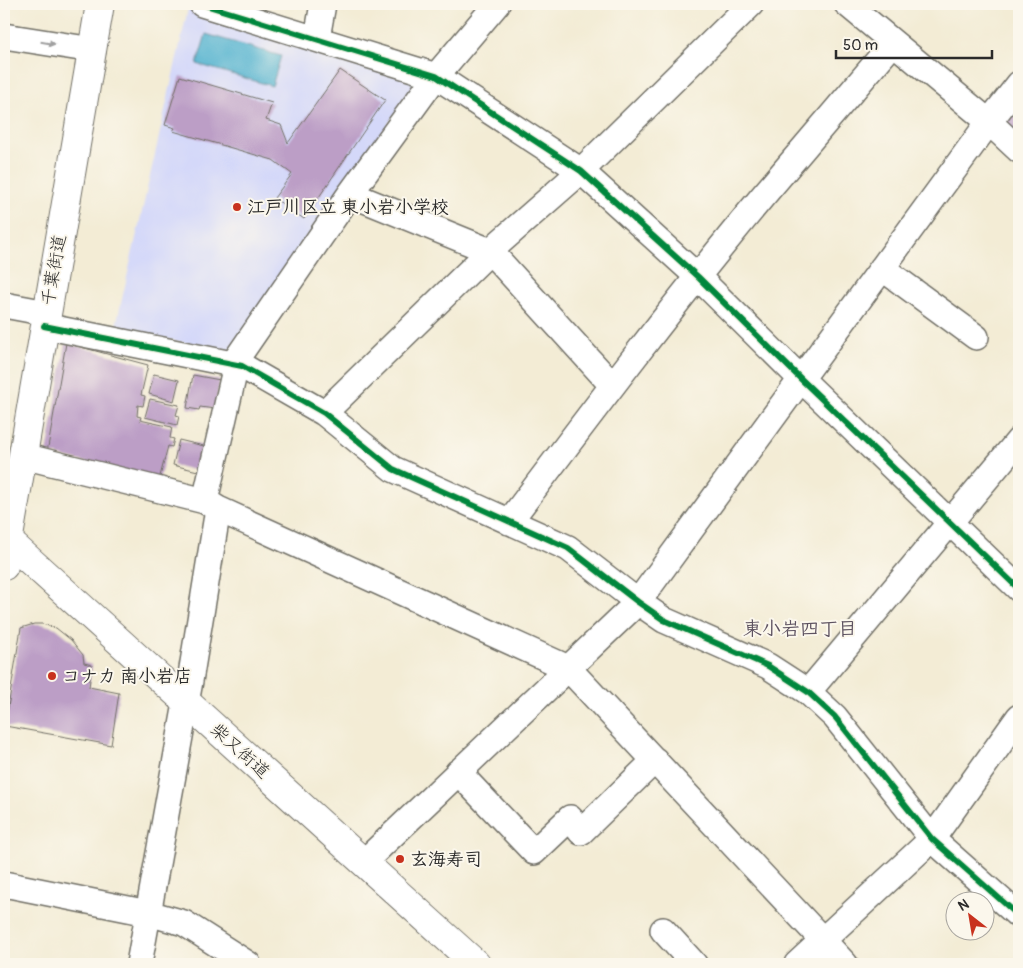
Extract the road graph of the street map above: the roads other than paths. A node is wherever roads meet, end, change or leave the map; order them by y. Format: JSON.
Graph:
{"nodes":[{"id":1,"x":100,"y":4,"type":"edge"},
{"id":2,"x":202,"y":4,"type":"edge"},
{"id":3,"x":323,"y":4,"type":"edge"},
{"id":4,"x":497,"y":4,"type":"edge"},
{"id":5,"x":750,"y":4,"type":"edge"},
{"id":6,"x":847,"y":4,"type":"edge"},
{"id":7,"x":4,"y":36,"type":"edge"},
{"id":8,"x":317,"y":38,"type":"junction"},
{"id":9,"x":893,"y":43,"type":"junction"},
{"id":10,"x":93,"y":50,"type":"junction"},
{"id":11,"x":436,"y":76,"type":"junction"},
{"id":12,"x":1019,"y":84,"type":"edge"},
{"id":13,"x":989,"y":122,"type":"junction"},
{"id":14,"x":1019,"y":150,"type":"edge"},
{"id":15,"x":581,"y":171,"type":"junction"},
{"id":16,"x":350,"y":194,"type":"junction"},
{"id":17,"x":490,"y":251,"type":"junction"},
{"id":18,"x":882,"y":268,"type":"junction"},
{"id":19,"x":698,"y":277,"type":"junction"},
{"id":20,"x":4,"y":305,"type":"edge"},
{"id":21,"x":46,"y":319,"type":"junction"},
{"id":22,"x":976,"y":337,"type":"dead end"},
{"id":23,"x":235,"y":364,"type":"junction"},
{"id":24,"x":801,"y":379,"type":"junction"},
{"id":25,"x":612,"y":385,"type":"junction"},
{"id":26,"x":324,"y":413,"type":"junction"},
{"id":27,"x":1019,"y":440,"type":"edge"},
{"id":28,"x":17,"y":451,"type":"edge"},
{"id":29,"x":212,"y":505,"type":"junction"},
{"id":30,"x":509,"y":522,"type":"junction"},
{"id":31,"x":950,"y":522,"type":"junction"},
{"id":32,"x":5,"y":548,"type":"edge"},
{"id":33,"x":1019,"y":589,"type":"edge"},
{"id":34,"x":638,"y":602,"type":"junction"},
{"id":35,"x":568,"y":668,"type":"junction"},
{"id":36,"x":808,"y":692,"type":"junction"},
{"id":37,"x":186,"y":702,"type":"junction"},
{"id":38,"x":1019,"y":717,"type":"edge"},
{"id":39,"x":654,"y":760,"type":"junction"},
{"id":40,"x":458,"y":772,"type":"junction"},
{"id":41,"x":932,"y":838,"type":"junction"},
{"id":42,"x":364,"y":862,"type":"junction"},
{"id":43,"x":4,"y":884,"type":"edge"},
{"id":44,"x":148,"y":913,"type":"junction"},
{"id":45,"x":1019,"y":916,"type":"edge"},
{"id":46,"x":663,"y":930,"type":"dead end"},
{"id":47,"x":823,"y":940,"type":"junction"},
{"id":48,"x":224,"y":958,"type":"edge"},
{"id":49,"x":139,"y":964,"type":"edge"},
{"id":50,"x":248,"y":964,"type":"edge"},
{"id":51,"x":476,"y":964,"type":"edge"},
{"id":52,"x":694,"y":964,"type":"edge"},
{"id":53,"x":798,"y":964,"type":"edge"},
{"id":54,"x":845,"y":964,"type":"edge"}],
"edges":[{"from":1,"to":10,"type":"main road","name":"千葉街道"},
{"from":2,"to":8,"type":"street"},
{"from":3,"to":8,"type":"street"},
{"from":4,"to":11,"type":"street"},
{"from":5,"to":15,"type":"street"},
{"from":6,"to":9,"type":"street"},
{"from":7,"to":10,"type":"street","one_way":true},
{"from":8,"to":11,"type":"street"},
{"from":9,"to":13,"type":"street"},
{"from":9,"to":19,"type":"street"},
{"from":10,"to":21,"type":"main road","name":"千葉街道"},
{"from":11,"to":15,"type":"street"},
{"from":11,"to":16,"type":"street"},
{"from":12,"to":13,"type":"street"},
{"from":13,"to":14,"type":"street"},
{"from":13,"to":18,"type":"street"},
{"from":15,"to":17,"type":"street"},
{"from":15,"to":19,"type":"street"},
{"from":16,"to":17,"type":"street"},
{"from":16,"to":23,"type":"street"},
{"from":17,"to":25,"type":"street"},
{"from":17,"to":26,"type":"street"},
{"from":18,"to":22,"type":"street"},
{"from":18,"to":24,"type":"street"},
{"from":19,"to":24,"type":"street"},
{"from":19,"to":25,"type":"street"},
{"from":20,"to":21,"type":"street"},
{"from":21,"to":23,"type":"street"},
{"from":21,"to":28,"type":"main road","name":"千葉街道"},
{"from":23,"to":26,"type":"street"},
{"from":23,"to":29,"type":"street"},
{"from":24,"to":31,"type":"street"},
{"from":24,"to":34,"type":"street"},
{"from":25,"to":30,"type":"street"},
{"from":26,"to":30,"type":"street"},
{"from":27,"to":31,"type":"street"},
{"from":28,"to":29,"type":"street"},
{"from":28,"to":32,"type":"main road","name":"千葉街道"},
{"from":29,"to":35,"type":"street"},
{"from":29,"to":37,"type":"street"},
{"from":30,"to":34,"type":"street"},
{"from":31,"to":33,"type":"street"},
{"from":31,"to":36,"type":"street"},
{"from":32,"to":37,"type":"main road","name":"柴又街道"},
{"from":34,"to":35,"type":"street"},
{"from":34,"to":36,"type":"street"},
{"from":35,"to":39,"type":"street"},
{"from":35,"to":40,"type":"street"},
{"from":36,"to":41,"type":"street"},
{"from":37,"to":42,"type":"main road","name":"柴又街道"},
{"from":37,"to":44,"type":"street"},
{"from":38,"to":41,"type":"street"},
{"from":39,"to":40,"type":"street"},
{"from":39,"to":47,"type":"street"},
{"from":40,"to":42,"type":"street"},
{"from":41,"to":45,"type":"street"},
{"from":41,"to":47,"type":"street"},
{"from":42,"to":51,"type":"main road","name":"柴又街道"},
{"from":43,"to":44,"type":"street"},
{"from":44,"to":48,"type":"street"},
{"from":44,"to":49,"type":"street"},
{"from":46,"to":52,"type":"street"},
{"from":47,"to":53,"type":"street"},
{"from":47,"to":54,"type":"street"},
{"from":48,"to":50,"type":"street"}]}
